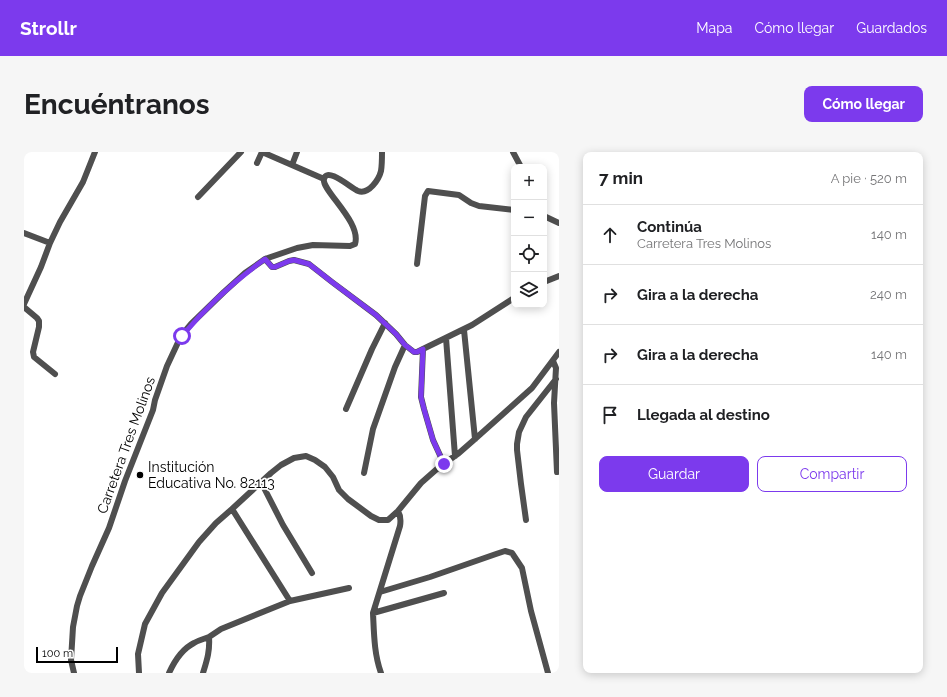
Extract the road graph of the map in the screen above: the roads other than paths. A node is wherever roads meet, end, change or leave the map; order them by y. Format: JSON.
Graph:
{"nodes":[{"id":1,"x":95,"y":152,"type":"edge"},
{"id":2,"x":241,"y":152,"type":"edge"},
{"id":3,"x":262,"y":152,"type":"edge"},
{"id":4,"x":297,"y":152,"type":"edge"},
{"id":5,"x":382,"y":152,"type":"edge"},
{"id":6,"x":513,"y":152,"type":"edge"},
{"id":7,"x":257,"y":163,"type":"dead end"},
{"id":8,"x":519,"y":164,"type":"edge"},
{"id":9,"x":292,"y":165,"type":"junction"},
{"id":10,"x":324,"y":179,"type":"junction"},
{"id":11,"x":198,"y":197,"type":"dead end"},
{"id":12,"x":511,"y":210,"type":"edge"},
{"id":13,"x":547,"y":217,"type":"edge"},
{"id":14,"x":559,"y":223,"type":"edge"},
{"id":15,"x":24,"y":233,"type":"edge"},
{"id":16,"x":50,"y":243,"type":"junction"},
{"id":17,"x":265,"y":259,"type":"junction"},
{"id":18,"x":417,"y":264,"type":"dead end"},
{"id":19,"x":559,"y":276,"type":"edge"},
{"id":20,"x":547,"y":281,"type":"edge"},
{"id":21,"x":511,"y":300,"type":"edge"},
{"id":22,"x":24,"y":304,"type":"edge"},
{"id":23,"x":24,"y":308,"type":"edge"},
{"id":24,"x":385,"y":322,"type":"junction"},
{"id":25,"x":464,"y":330,"type":"junction"},
{"id":26,"x":446,"y":338,"type":"junction"},
{"id":27,"x":405,"y":345,"type":"junction"},
{"id":28,"x":423,"y":349,"type":"junction"},
{"id":29,"x":559,"y":352,"type":"edge"},
{"id":30,"x":553,"y":361,"type":"junction"},
{"id":31,"x":55,"y":374,"type":"dead end"},
{"id":32,"x":556,"y":379,"type":"junction"},
{"id":33,"x":346,"y":409,"type":"dead end"},
{"id":34,"x":475,"y":439,"type":"junction"},
{"id":35,"x":455,"y":456,"type":"junction"},
{"id":36,"x":444,"y":464,"type":"junction"},
{"id":37,"x":557,"y":472,"type":"dead end"},
{"id":38,"x":364,"y":473,"type":"dead end"},
{"id":39,"x":261,"y":482,"type":"junction"},
{"id":40,"x":232,"y":509,"type":"junction"},
{"id":41,"x":398,"y":511,"type":"junction"},
{"id":42,"x":526,"y":520,"type":"dead end"},
{"id":43,"x":312,"y":573,"type":"dead end"},
{"id":44,"x":348,"y":588,"type":"dead end"},
{"id":45,"x":380,"y":592,"type":"junction"},
{"id":46,"x":444,"y":593,"type":"dead end"},
{"id":47,"x":290,"y":601,"type":"junction"},
{"id":48,"x":373,"y":613,"type":"junction"},
{"id":49,"x":209,"y":637,"type":"junction"},
{"id":50,"x":74,"y":673,"type":"edge"},
{"id":51,"x":139,"y":673,"type":"edge"},
{"id":52,"x":169,"y":673,"type":"edge"},
{"id":53,"x":204,"y":673,"type":"edge"},
{"id":54,"x":381,"y":673,"type":"edge"},
{"id":55,"x":548,"y":673,"type":"edge"}],
"edges":[{"from":1,"to":16,"type":"street"},
{"from":2,"to":11,"type":"street"},
{"from":3,"to":7,"type":"street"},
{"from":3,"to":9,"type":"street"},
{"from":4,"to":9,"type":"street"},
{"from":5,"to":10,"type":"street"},
{"from":6,"to":8,"type":"street"},
{"from":9,"to":10,"type":"street"},
{"from":10,"to":17,"type":"street","name":"Carretera Tres Molinos"},
{"from":12,"to":18,"type":"street"},
{"from":13,"to":14,"type":"street"},
{"from":15,"to":16,"type":"street"},
{"from":16,"to":22,"type":"street"},
{"from":17,"to":24,"type":"street"},
{"from":17,"to":50,"type":"street","name":"Carretera Tres Molinos"},
{"from":19,"to":20,"type":"street"},
{"from":21,"to":25,"type":"street"},
{"from":23,"to":31,"type":"street"},
{"from":24,"to":27,"type":"street"},
{"from":24,"to":33,"type":"street"},
{"from":25,"to":26,"type":"street"},
{"from":25,"to":34,"type":"street"},
{"from":26,"to":28,"type":"street"},
{"from":26,"to":35,"type":"street"},
{"from":27,"to":28,"type":"street"},
{"from":27,"to":38,"type":"street"},
{"from":28,"to":36,"type":"street"},
{"from":29,"to":30,"type":"street"},
{"from":30,"to":32,"type":"street"},
{"from":30,"to":34,"type":"street"},
{"from":32,"to":37,"type":"street"},
{"from":32,"to":42,"type":"street"},
{"from":34,"to":35,"type":"street"},
{"from":35,"to":36,"type":"street"},
{"from":36,"to":41,"type":"street"},
{"from":39,"to":40,"type":"street"},
{"from":39,"to":41,"type":"street"},
{"from":39,"to":43,"type":"street"},
{"from":40,"to":47,"type":"street"},
{"from":40,"to":51,"type":"street"},
{"from":41,"to":45,"type":"street"},
{"from":44,"to":47,"type":"street"},
{"from":45,"to":48,"type":"street"},
{"from":45,"to":55,"type":"street"},
{"from":46,"to":48,"type":"street"},
{"from":47,"to":49,"type":"street"},
{"from":48,"to":54,"type":"street"},
{"from":49,"to":52,"type":"street"},
{"from":49,"to":53,"type":"street"}]}
